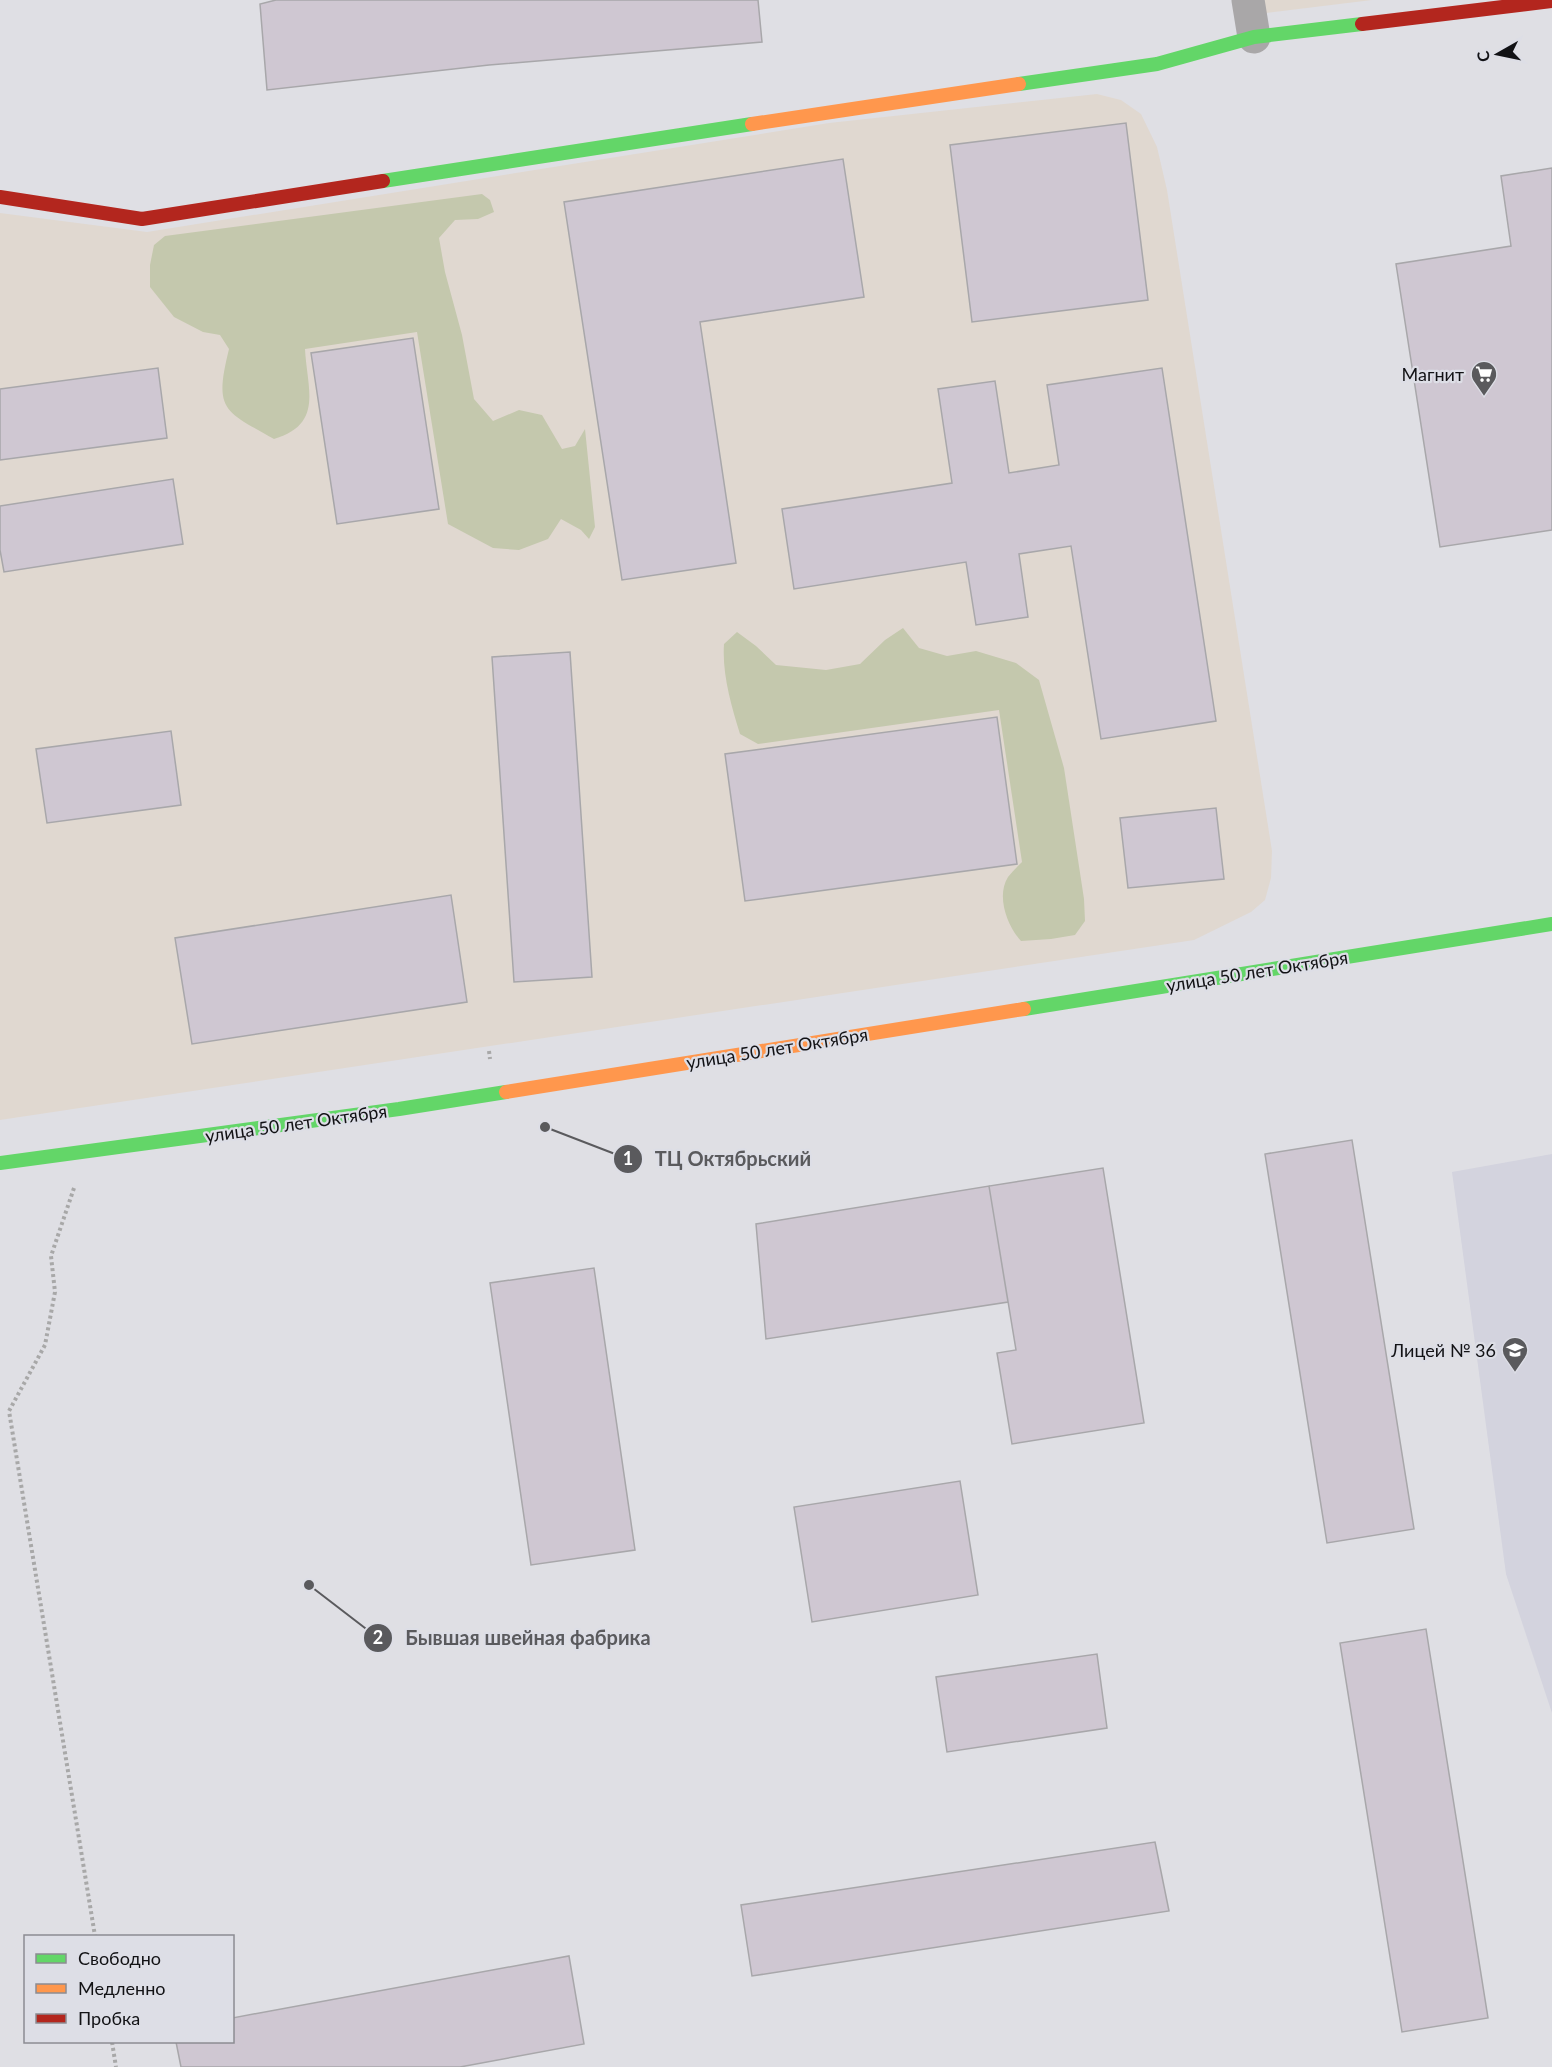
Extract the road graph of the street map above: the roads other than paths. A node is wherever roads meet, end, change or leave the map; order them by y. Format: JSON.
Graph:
{"nodes":[{"id":1,"x":1248,"y":0,"type":"edge"},
{"id":2,"x":1552,"y":1,"type":"edge"},
{"id":3,"x":1254,"y":37,"type":"junction"},
{"id":4,"x":0,"y":197,"type":"edge"},
{"id":5,"x":1552,"y":924,"type":"edge"},
{"id":6,"x":0,"y":1164,"type":"edge"}],
"edges":[{"from":1,"to":3,"type":"street"},
{"from":2,"to":3,"type":"street"},
{"from":3,"to":4,"type":"street"},
{"from":5,"to":6,"type":"street","name":"улица 50 лет Октября"}]}
